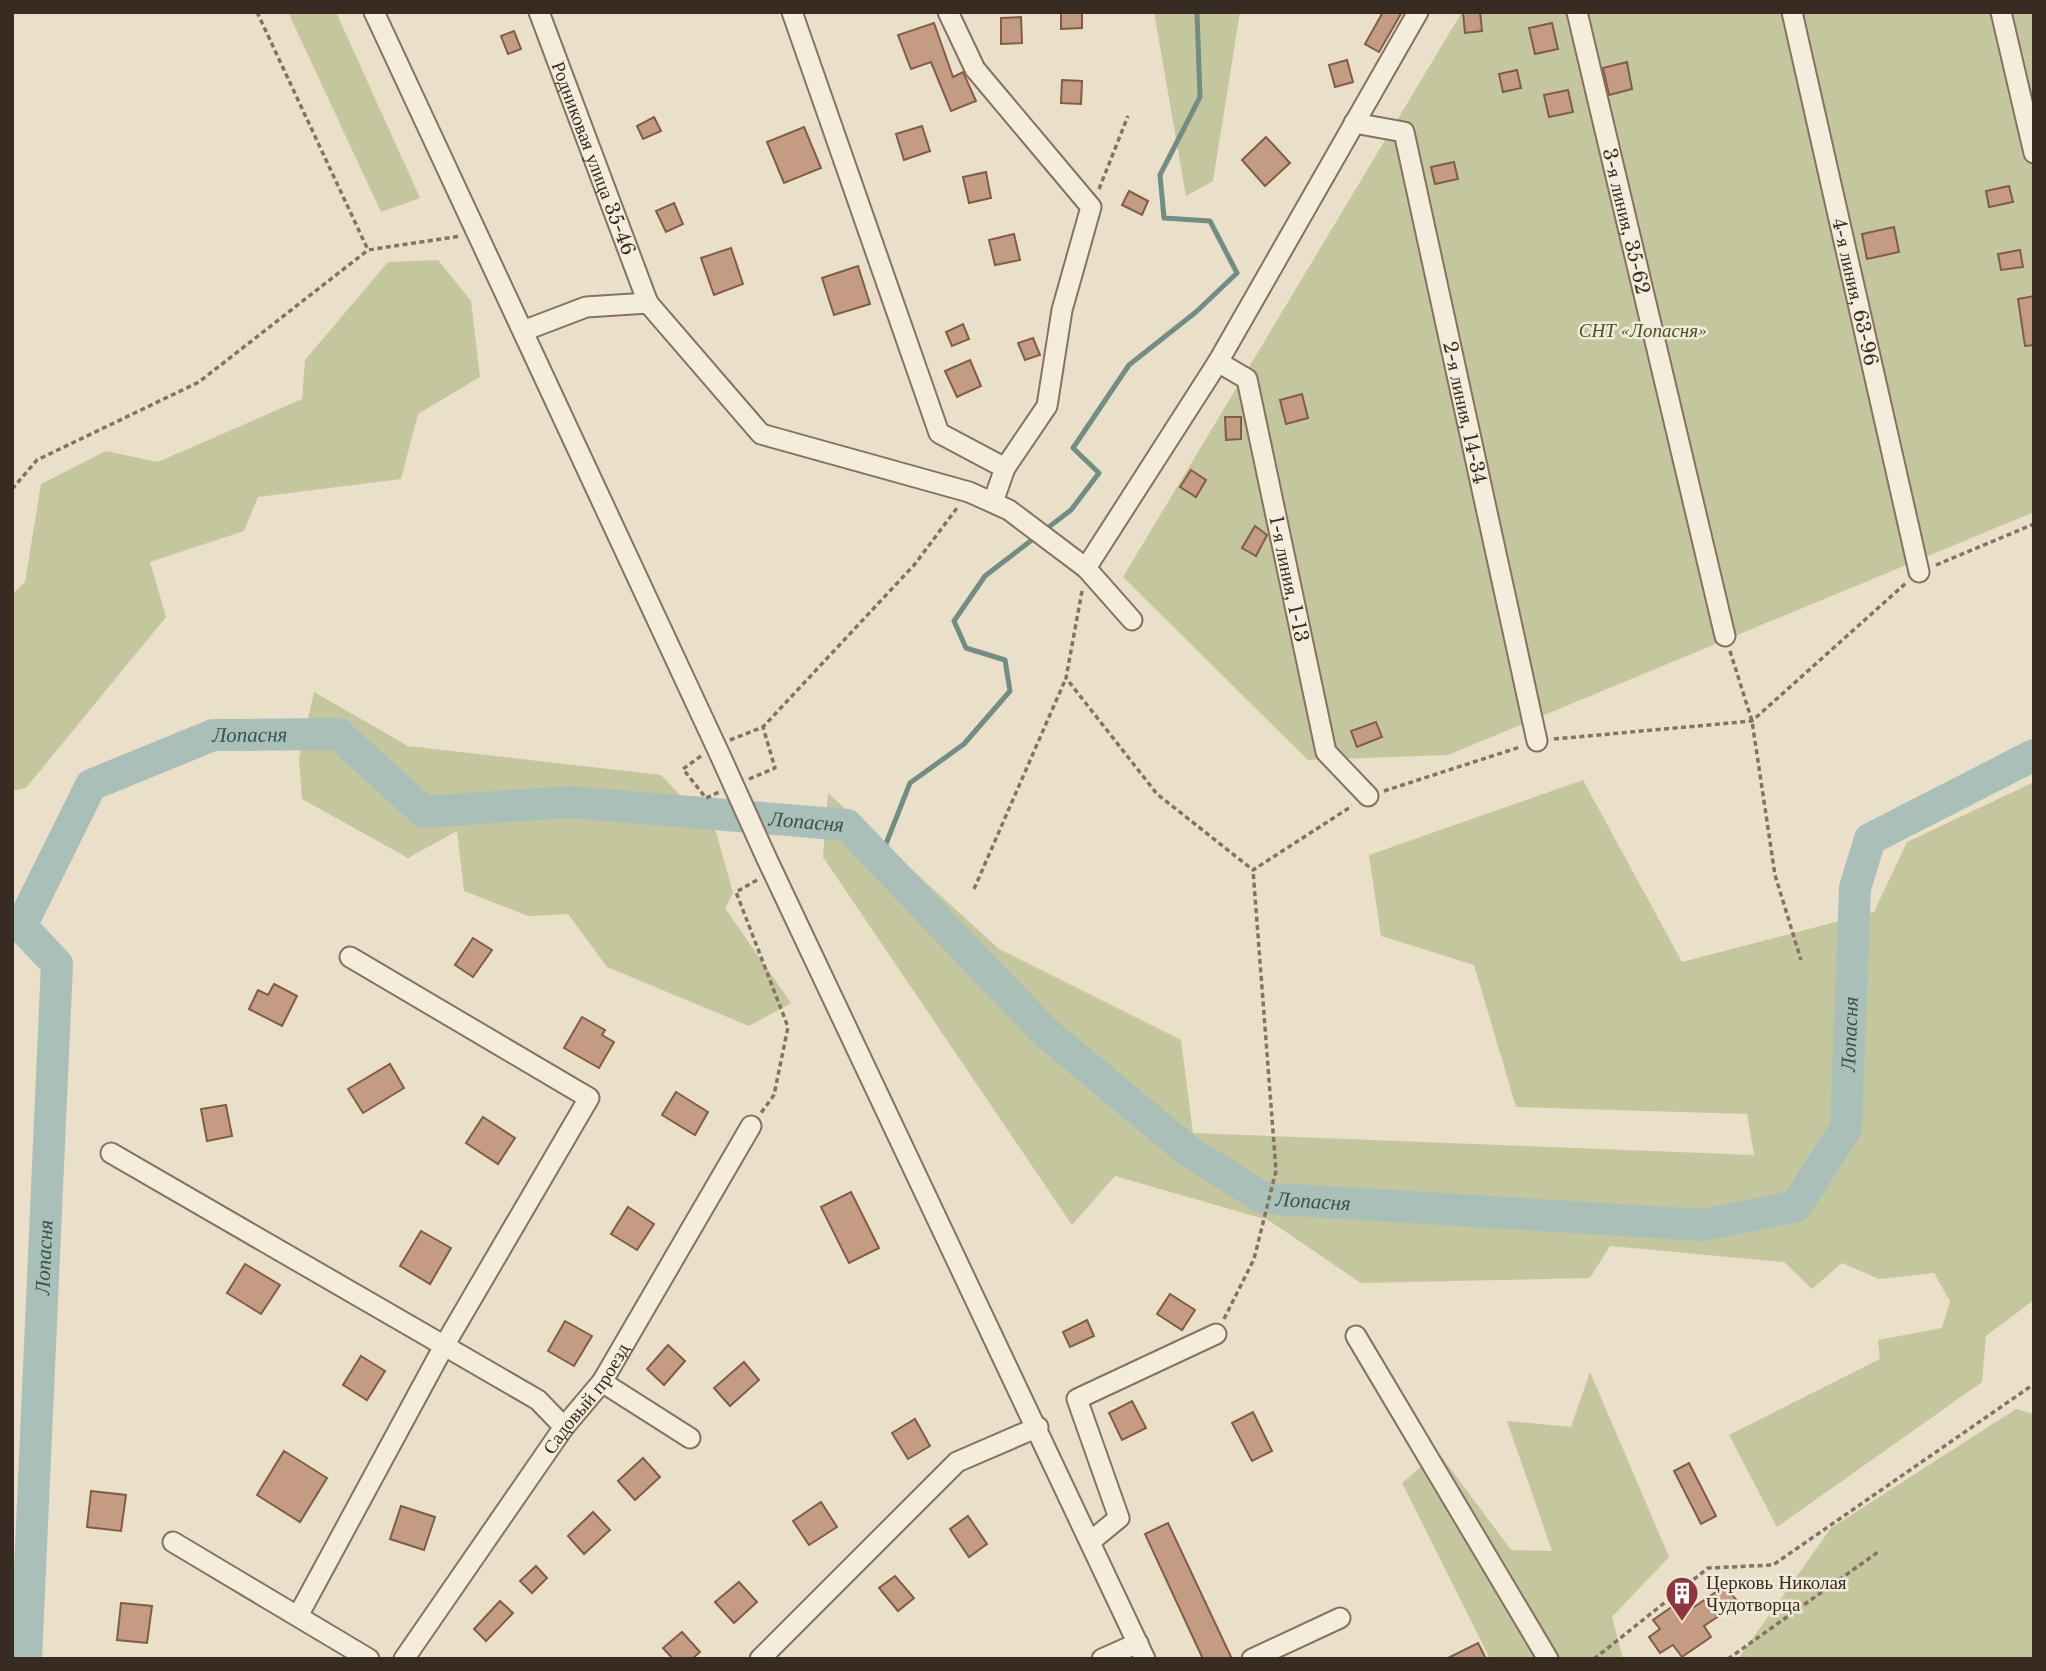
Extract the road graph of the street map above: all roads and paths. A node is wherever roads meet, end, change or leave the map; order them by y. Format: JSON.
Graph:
{"nodes":[{"id":1,"x":257,"y":12,"type":"edge"},
{"id":2,"x":374,"y":12,"type":"edge"},
{"id":3,"x":539,"y":12,"type":"edge"},
{"id":4,"x":792,"y":12,"type":"edge"},
{"id":5,"x":948,"y":12,"type":"edge"},
{"id":6,"x":1418,"y":12,"type":"edge"},
{"id":7,"x":1577,"y":12,"type":"edge"},
{"id":8,"x":1792,"y":12,"type":"edge"},
{"id":9,"x":2001,"y":12,"type":"edge"},
{"id":10,"x":1128,"y":116,"type":"dead end"},
{"id":11,"x":1354,"y":123,"type":"junction"},
{"id":12,"x":2034,"y":153,"type":"edge"},
{"id":13,"x":1091,"y":207,"type":"junction"},
{"id":14,"x":478,"y":234,"type":"junction"},
{"id":15,"x":368,"y":250,"type":"junction"},
{"id":16,"x":648,"y":303,"type":"junction"},
{"id":17,"x":523,"y":331,"type":"junction"},
{"id":18,"x":1218,"y":362,"type":"junction"},
{"id":19,"x":1005,"y":468,"type":"junction"},
{"id":20,"x":12,"y":489,"type":"edge"},
{"id":21,"x":969,"y":492,"type":"junction"},
{"id":22,"x":1001,"y":506,"type":"junction"},
{"id":23,"x":2034,"y":524,"type":"edge"},
{"id":24,"x":1086,"y":568,"type":"junction"},
{"id":25,"x":1919,"y":572,"type":"junction"},
{"id":26,"x":1132,"y":620,"type":"dead end"},
{"id":27,"x":1725,"y":636,"type":"joint"},
{"id":28,"x":1066,"y":678,"type":"junction"},
{"id":29,"x":1752,"y":721,"type":"junction"},
{"id":30,"x":1537,"y":741,"type":"junction"},
{"id":31,"x":726,"y":747,"type":"junction"},
{"id":32,"x":1368,"y":796,"type":"junction"},
{"id":33,"x":767,"y":865,"type":"junction"},
{"id":34,"x":1253,"y":870,"type":"junction"},
{"id":35,"x":974,"y":889,"type":"dead end"},
{"id":36,"x":350,"y":957,"type":"dead end"},
{"id":37,"x":1801,"y":960,"type":"dead end"},
{"id":38,"x":751,"y":1126,"type":"joint"},
{"id":39,"x":111,"y":1153,"type":"dead end"},
{"id":40,"x":1216,"y":1334,"type":"joint"},
{"id":41,"x":1356,"y":1336,"type":"dead end"},
{"id":42,"x":444,"y":1346,"type":"junction"},
{"id":43,"x":602,"y":1382,"type":"junction"},
{"id":44,"x":2034,"y":1384,"type":"edge"},
{"id":45,"x":564,"y":1427,"type":"junction"},
{"id":46,"x":1038,"y":1427,"type":"junction"},
{"id":47,"x":690,"y":1438,"type":"dead end"},
{"id":48,"x":1091,"y":1541,"type":"junction"},
{"id":49,"x":173,"y":1542,"type":"dead end"},
{"id":50,"x":1878,"y":1552,"type":"dead end"},
{"id":51,"x":299,"y":1614,"type":"junction"},
{"id":52,"x":1340,"y":1618,"type":"dead end"},
{"id":53,"x":1142,"y":1651,"type":"edge"},
{"id":54,"x":405,"y":1658,"type":"edge"},
{"id":55,"x":369,"y":1659,"type":"edge"},
{"id":56,"x":760,"y":1659,"type":"edge"},
{"id":57,"x":1102,"y":1659,"type":"edge"},
{"id":58,"x":1252,"y":1659,"type":"edge"},
{"id":59,"x":1548,"y":1659,"type":"edge"},
{"id":60,"x":1594,"y":1659,"type":"edge"},
{"id":61,"x":1728,"y":1659,"type":"edge"}],
"edges":[{"from":1,"to":15,"type":"path"},
{"from":2,"to":14,"type":"street"},
{"from":3,"to":16,"type":"street","name":"Родниковая улица 35-46"},
{"from":4,"to":19,"type":"street"},
{"from":5,"to":13,"type":"street"},
{"from":6,"to":11,"type":"street"},
{"from":7,"to":27,"type":"street","name":"3-я линия, 35-62"},
{"from":8,"to":25,"type":"street","name":"4-я линия, 63-96"},
{"from":9,"to":12,"type":"street"},
{"from":10,"to":13,"type":"path"},
{"from":11,"to":18,"type":"street"},
{"from":11,"to":30,"type":"street","name":"2-я линия, 14-34"},
{"from":13,"to":19,"type":"street"},
{"from":14,"to":15,"type":"path"},
{"from":14,"to":17,"type":"street"},
{"from":15,"to":20,"type":"path"},
{"from":16,"to":17,"type":"street"},
{"from":16,"to":21,"type":"street"},
{"from":17,"to":31,"type":"street"},
{"from":18,"to":24,"type":"street"},
{"from":18,"to":32,"type":"street","name":"1-я линия, 1-13"},
{"from":19,"to":22,"type":"street"},
{"from":21,"to":22,"type":"street"},
{"from":21,"to":31,"type":"path"},
{"from":22,"to":24,"type":"street"},
{"from":23,"to":25,"type":"path"},
{"from":24,"to":26,"type":"street"},
{"from":24,"to":28,"type":"path"},
{"from":25,"to":29,"type":"path"},
{"from":27,"to":29,"type":"path"},
{"from":28,"to":34,"type":"path"},
{"from":28,"to":35,"type":"path"},
{"from":29,"to":30,"type":"path"},
{"from":29,"to":37,"type":"path"},
{"from":30,"to":32,"type":"path"},
{"from":31,"to":33,"type":"street","bridge":true},
{"from":32,"to":34,"type":"path"},
{"from":33,"to":38,"type":"path"},
{"from":33,"to":46,"type":"street"},
{"from":34,"to":40,"type":"path"},
{"from":36,"to":42,"type":"street"},
{"from":38,"to":43,"type":"street","name":"Садовый проезд"},
{"from":39,"to":42,"type":"street"},
{"from":40,"to":48,"type":"street"},
{"from":41,"to":59,"type":"street"},
{"from":42,"to":45,"type":"street"},
{"from":42,"to":51,"type":"street"},
{"from":43,"to":45,"type":"street","name":"Садовый проезд"},
{"from":43,"to":47,"type":"street"},
{"from":44,"to":60,"type":"path"},
{"from":45,"to":54,"type":"street","name":"Садовый проезд"},
{"from":46,"to":48,"type":"street"},
{"from":46,"to":56,"type":"street"},
{"from":48,"to":53,"type":"street"},
{"from":49,"to":51,"type":"street"},
{"from":50,"to":61,"type":"path"},
{"from":51,"to":55,"type":"street"},
{"from":52,"to":58,"type":"street"},
{"from":53,"to":57,"type":"street"}]}
